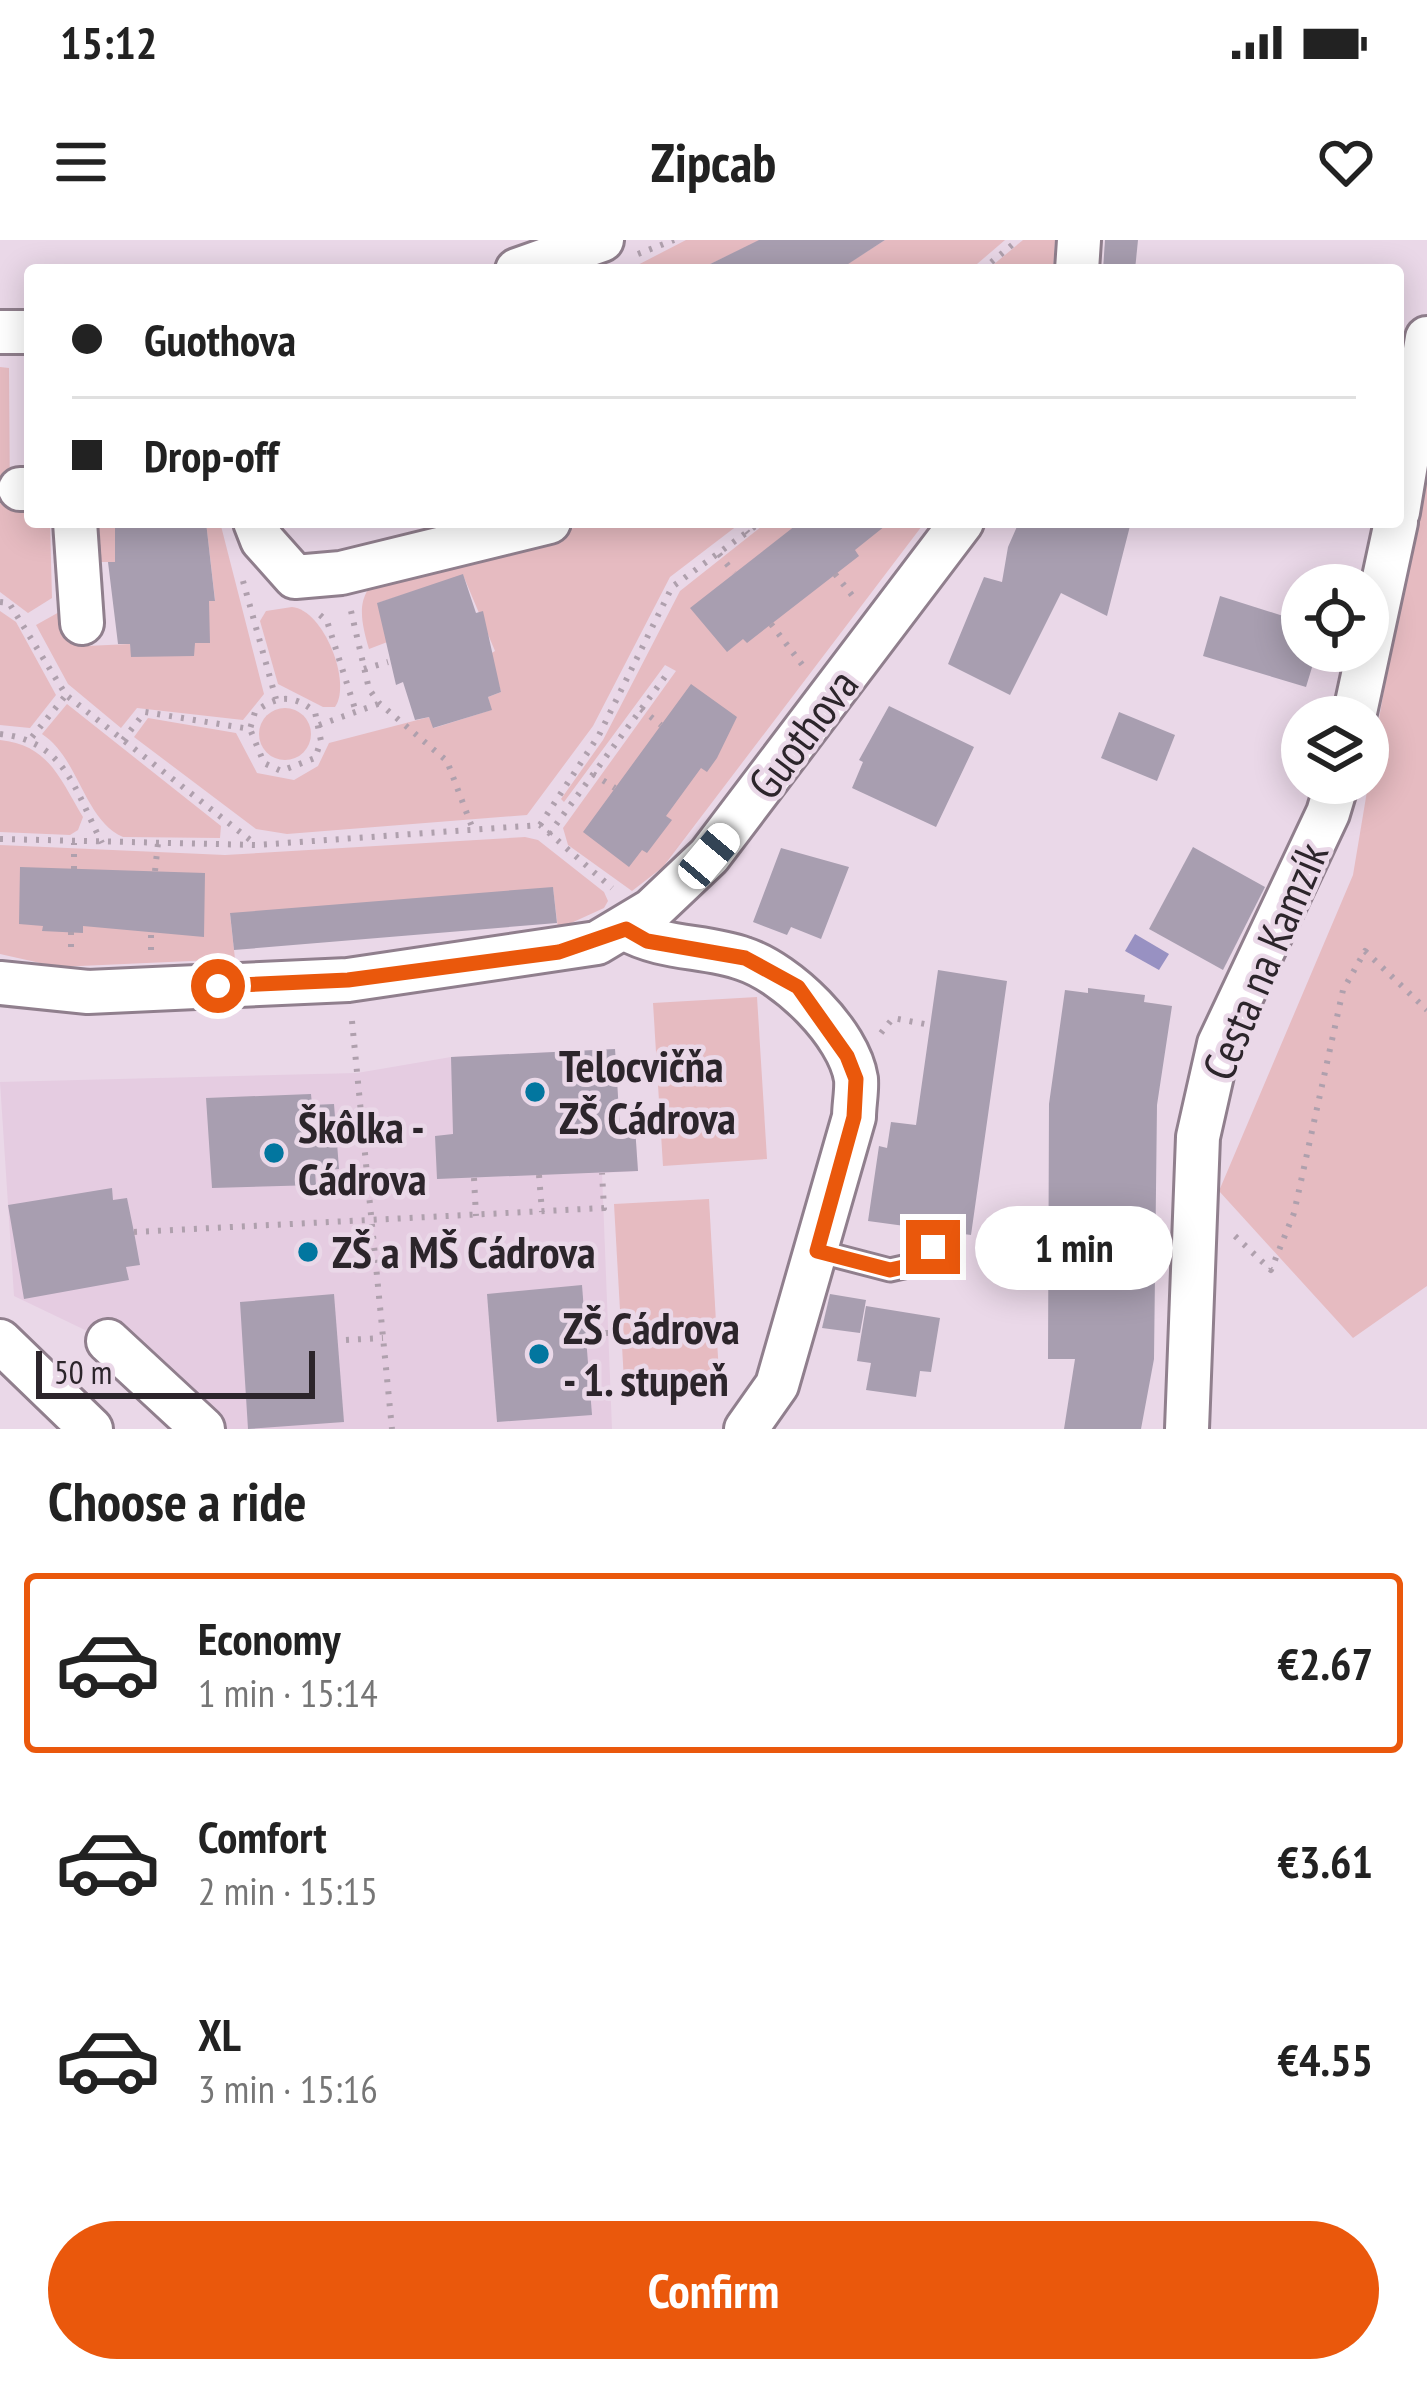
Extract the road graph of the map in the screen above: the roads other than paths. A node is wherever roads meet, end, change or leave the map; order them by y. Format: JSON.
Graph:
{"nodes":[{"id":1,"x":595,"y":252,"type":"edge"},
{"id":2,"x":544,"y":264,"type":"edge"},
{"id":3,"x":1427,"y":338,"type":"edge"},
{"id":4,"x":1404,"y":476,"type":"edge"},
{"id":5,"x":74,"y":528,"type":"edge"},
{"id":6,"x":257,"y":528,"type":"edge"},
{"id":7,"x":525,"y":528,"type":"edge"},
{"id":8,"x":958,"y":528,"type":"edge"},
{"id":9,"x":1395,"y":528,"type":"edge"},
{"id":10,"x":82,"y":623,"type":"dead end"},
{"id":11,"x":1359,"y":696,"type":"edge"},
{"id":12,"x":1331,"y":804,"type":"edge"},
{"id":13,"x":627,"y":916,"type":"junction"},
{"id":14,"x":0,"y":983,"type":"edge"},
{"id":15,"x":933,"y":1247,"type":"dead end"},
{"id":16,"x":814,"y":1259,"type":"junction"},
{"id":17,"x":0,"y":1341,"type":"edge"},
{"id":18,"x":108,"y":1341,"type":"dead end"},
{"id":19,"x":91,"y":1429,"type":"edge"},
{"id":20,"x":203,"y":1429,"type":"edge"},
{"id":21,"x":746,"y":1429,"type":"edge"},
{"id":22,"x":1187,"y":1429,"type":"edge"}],
"edges":[{"from":1,"to":2,"type":"street"},
{"from":3,"to":4,"type":"street"},
{"from":5,"to":10,"type":"street"},
{"from":6,"to":7,"type":"street"},
{"from":8,"to":13,"type":"street","name":"Guothova"},
{"from":9,"to":11,"type":"street"},
{"from":12,"to":22,"type":"street","name":"Cesta na Kamzík"},
{"from":13,"to":14,"type":"street","name":"Guothova"},
{"from":13,"to":16,"type":"street"},
{"from":15,"to":16,"type":"lane"},
{"from":16,"to":21,"type":"street"},
{"from":17,"to":19,"type":"street"},
{"from":18,"to":20,"type":"street"}]}
